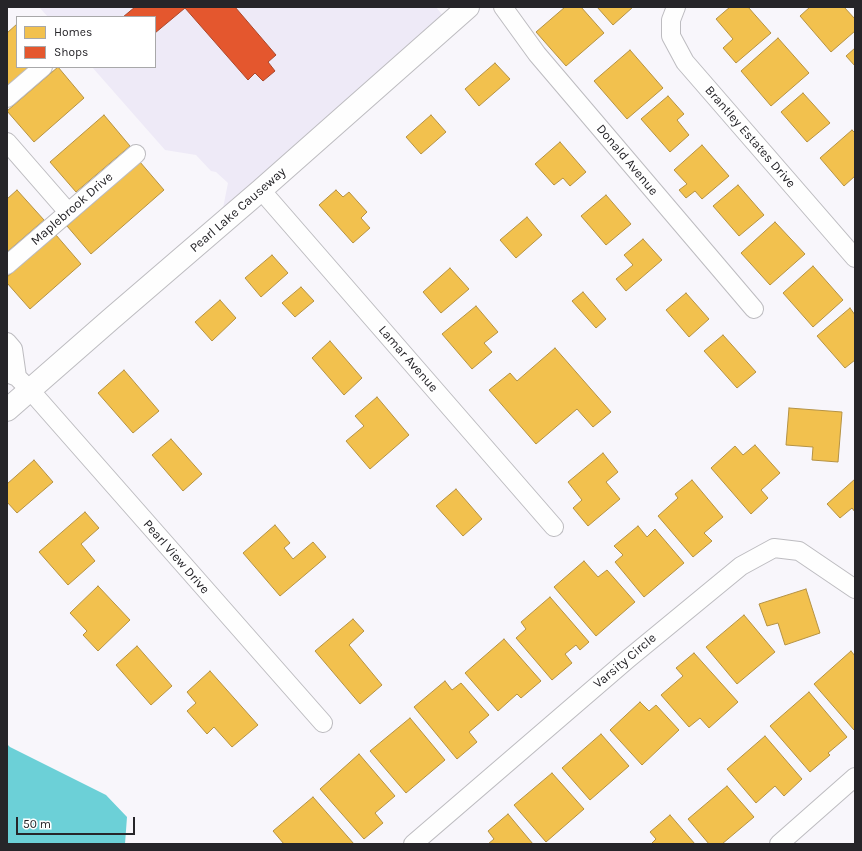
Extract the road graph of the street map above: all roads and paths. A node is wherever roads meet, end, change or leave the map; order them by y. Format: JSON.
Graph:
{"nodes":[{"id":1,"x":503,"y":7,"type":"edge"},
{"id":2,"x":676,"y":7,"type":"edge"},
{"id":3,"x":463,"y":9,"type":"edge"},
{"id":4,"x":42,"y":68,"type":"edge"},
{"id":5,"x":7,"y":98,"type":"edge"},
{"id":6,"x":7,"y":142,"type":"edge"},
{"id":7,"x":136,"y":154,"type":"dead end"},
{"id":8,"x":261,"y":190,"type":"junction"},
{"id":9,"x":68,"y":212,"type":"junction"},
{"id":10,"x":855,"y":258,"type":"edge"},
{"id":11,"x":7,"y":265,"type":"edge"},
{"id":12,"x":754,"y":309,"type":"dead end"},
{"id":13,"x":7,"y":342,"type":"edge"},
{"id":14,"x":18,"y":380,"type":"edge"},
{"id":15,"x":7,"y":410,"type":"edge"},
{"id":16,"x":554,"y":527,"type":"dead end"},
{"id":17,"x":855,"y":589,"type":"edge"},
{"id":18,"x":323,"y":723,"type":"dead end"},
{"id":19,"x":855,"y":777,"type":"edge"},
{"id":20,"x":413,"y":844,"type":"edge"},
{"id":21,"x":779,"y":844,"type":"edge"}],
"edges":[{"from":1,"to":12,"type":"street","name":"Donald Avenue"},
{"from":2,"to":10,"type":"street","name":"Brantley Estates Drive"},
{"from":3,"to":8,"type":"street","name":"Pearl Lake Causeway"},
{"from":4,"to":5,"type":"street"},
{"from":6,"to":9,"type":"street"},
{"from":7,"to":9,"type":"street","name":"Maplebrook Drive"},
{"from":8,"to":14,"type":"street","name":"Pearl Lake Causeway"},
{"from":8,"to":16,"type":"street","name":"Lamar Avenue"},
{"from":9,"to":11,"type":"street","name":"Maplebrook Drive"},
{"from":13,"to":14,"type":"street"},
{"from":14,"to":15,"type":"street","name":"Pearl Lake Causeway"},
{"from":14,"to":18,"type":"street","name":"Pearl View Drive"},
{"from":17,"to":20,"type":"street","name":"Varsity Circle"},
{"from":19,"to":21,"type":"street"}]}
